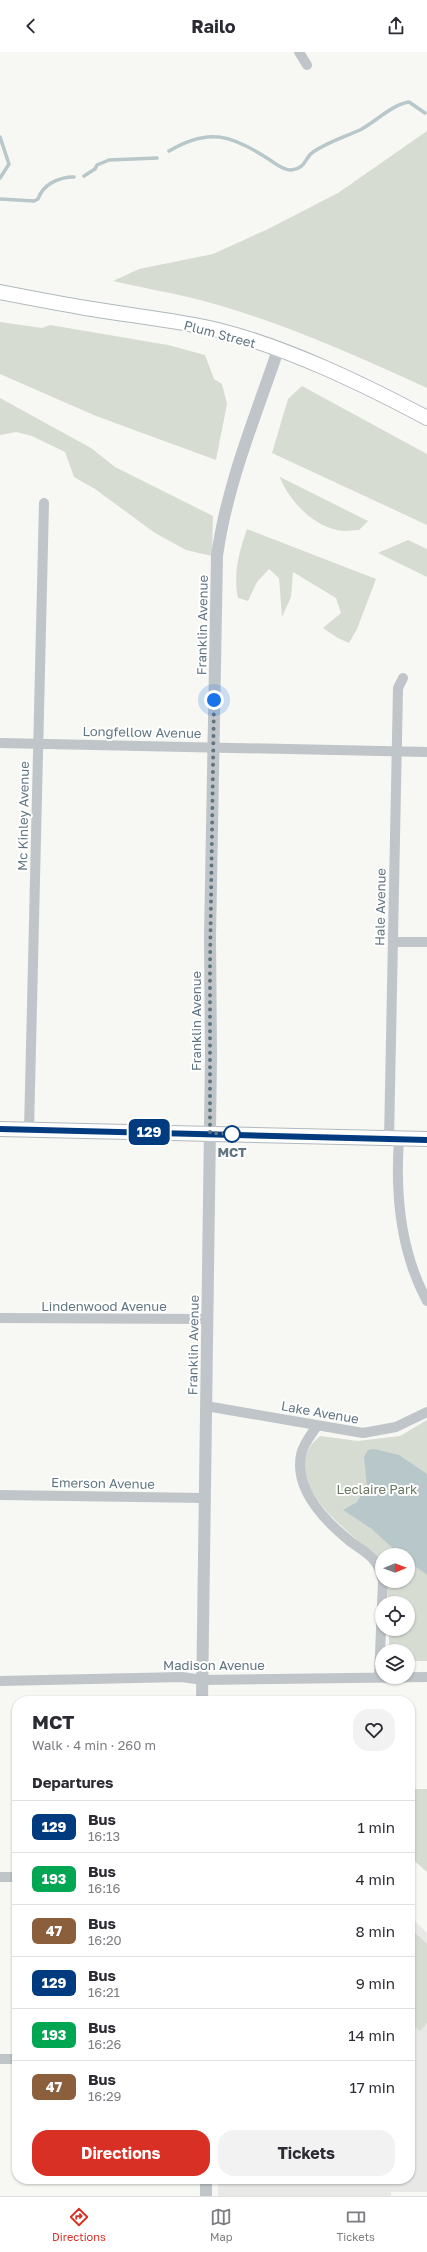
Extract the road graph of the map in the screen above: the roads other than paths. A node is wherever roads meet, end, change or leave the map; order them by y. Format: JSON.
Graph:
{"nodes":[{"id":1,"x":299,"y":52,"type":"edge"},
{"id":2,"x":307,"y":65,"type":"dead end"},
{"id":3,"x":0,"y":292,"type":"edge"},
{"id":4,"x":278,"y":350,"type":"junction"},
{"id":5,"x":427,"y":418,"type":"edge"},
{"id":6,"x":44,"y":503,"type":"dead end"},
{"id":7,"x":403,"y":678,"type":"dead end"},
{"id":8,"x":0,"y":743,"type":"edge"},
{"id":9,"x":37,"y":743,"type":"junction"},
{"id":10,"x":213,"y":746,"type":"junction"},
{"id":11,"x":396,"y":751,"type":"junction"},
{"id":12,"x":427,"y":752,"type":"edge"},
{"id":13,"x":392,"y":942,"type":"junction"},
{"id":14,"x":427,"y":942,"type":"edge"},
{"id":15,"x":0,"y":1129,"type":"edge"},
{"id":16,"x":30,"y":1130,"type":"junction"},
{"id":17,"x":210,"y":1133,"type":"junction"},
{"id":18,"x":394,"y":1139,"type":"junction"},
{"id":19,"x":427,"y":1140,"type":"edge"},
{"id":20,"x":427,"y":1301,"type":"edge"},
{"id":21,"x":0,"y":1318,"type":"edge"},
{"id":22,"x":207,"y":1319,"type":"junction"},
{"id":23,"x":206,"y":1406,"type":"junction"},
{"id":24,"x":427,"y":1412,"type":"edge"},
{"id":25,"x":317,"y":1426,"type":"junction"},
{"id":26,"x":0,"y":1496,"type":"edge"},
{"id":27,"x":205,"y":1498,"type":"junction"},
{"id":28,"x":375,"y":1560,"type":"edge"},
{"id":29,"x":383,"y":1588,"type":"edge"},
{"id":30,"x":380,"y":1644,"type":"edge"},
{"id":31,"x":415,"y":1677,"type":"edge"},
{"id":32,"x":427,"y":1677,"type":"edge"},
{"id":33,"x":375,"y":1678,"type":"edge"},
{"id":34,"x":203,"y":1680,"type":"junction"},
{"id":35,"x":0,"y":1681,"type":"edge"},
{"id":36,"x":202,"y":1696,"type":"edge"},
{"id":37,"x":0,"y":1877,"type":"edge"},
{"id":38,"x":12,"y":1877,"type":"edge"},
{"id":39,"x":0,"y":2059,"type":"edge"},
{"id":40,"x":12,"y":2059,"type":"edge"},
{"id":41,"x":206,"y":2184,"type":"edge"},
{"id":42,"x":206,"y":2196,"type":"edge"}],
"edges":[{"from":1,"to":2,"type":"street"},
{"from":3,"to":4,"type":"main road","name":"Plum Street"},
{"from":4,"to":5,"type":"main road","name":"Plum Street"},
{"from":4,"to":10,"type":"street","name":"Franklin Avenue"},
{"from":6,"to":9,"type":"street","name":"Mc Kinley Avenue"},
{"from":7,"to":11,"type":"street","name":"Hale Avenue"},
{"from":8,"to":9,"type":"street","name":"Longfellow Avenue"},
{"from":9,"to":10,"type":"street","name":"Longfellow Avenue"},
{"from":9,"to":16,"type":"street","name":"Mc Kinley Avenue"},
{"from":10,"to":11,"type":"street","name":"Longfellow Avenue"},
{"from":10,"to":17,"type":"street","name":"Franklin Avenue"},
{"from":11,"to":12,"type":"street","name":"Longfellow Avenue"},
{"from":11,"to":13,"type":"street","name":"Hale Avenue"},
{"from":13,"to":14,"type":"street"},
{"from":13,"to":18,"type":"street","name":"Hale Avenue"},
{"from":15,"to":16,"type":"main road"},
{"from":16,"to":17,"type":"main road"},
{"from":17,"to":18,"type":"main road"},
{"from":17,"to":22,"type":"street","name":"Franklin Avenue"},
{"from":18,"to":19,"type":"main road"},
{"from":18,"to":20,"type":"street","name":"Hale Avenue"},
{"from":21,"to":22,"type":"street","name":"Lindenwood Avenue"},
{"from":22,"to":23,"type":"street","name":"Franklin Avenue"},
{"from":23,"to":25,"type":"street","name":"Lake Avenue"},
{"from":23,"to":27,"type":"street","name":"Franklin Avenue"},
{"from":24,"to":25,"type":"street","name":"Lake Avenue"},
{"from":25,"to":28,"type":"street"},
{"from":26,"to":27,"type":"street","name":"Emerson Avenue"},
{"from":27,"to":34,"type":"street","name":"Franklin Avenue"},
{"from":29,"to":30,"type":"street"},
{"from":31,"to":32,"type":"street","name":"Madison Avenue"},
{"from":33,"to":34,"type":"street","name":"Madison Avenue"},
{"from":34,"to":35,"type":"street","name":"Madison Avenue"},
{"from":34,"to":36,"type":"street","name":"Franklin Avenue"},
{"from":37,"to":38,"type":"street"},
{"from":39,"to":40,"type":"street"},
{"from":41,"to":42,"type":"street"}]}
